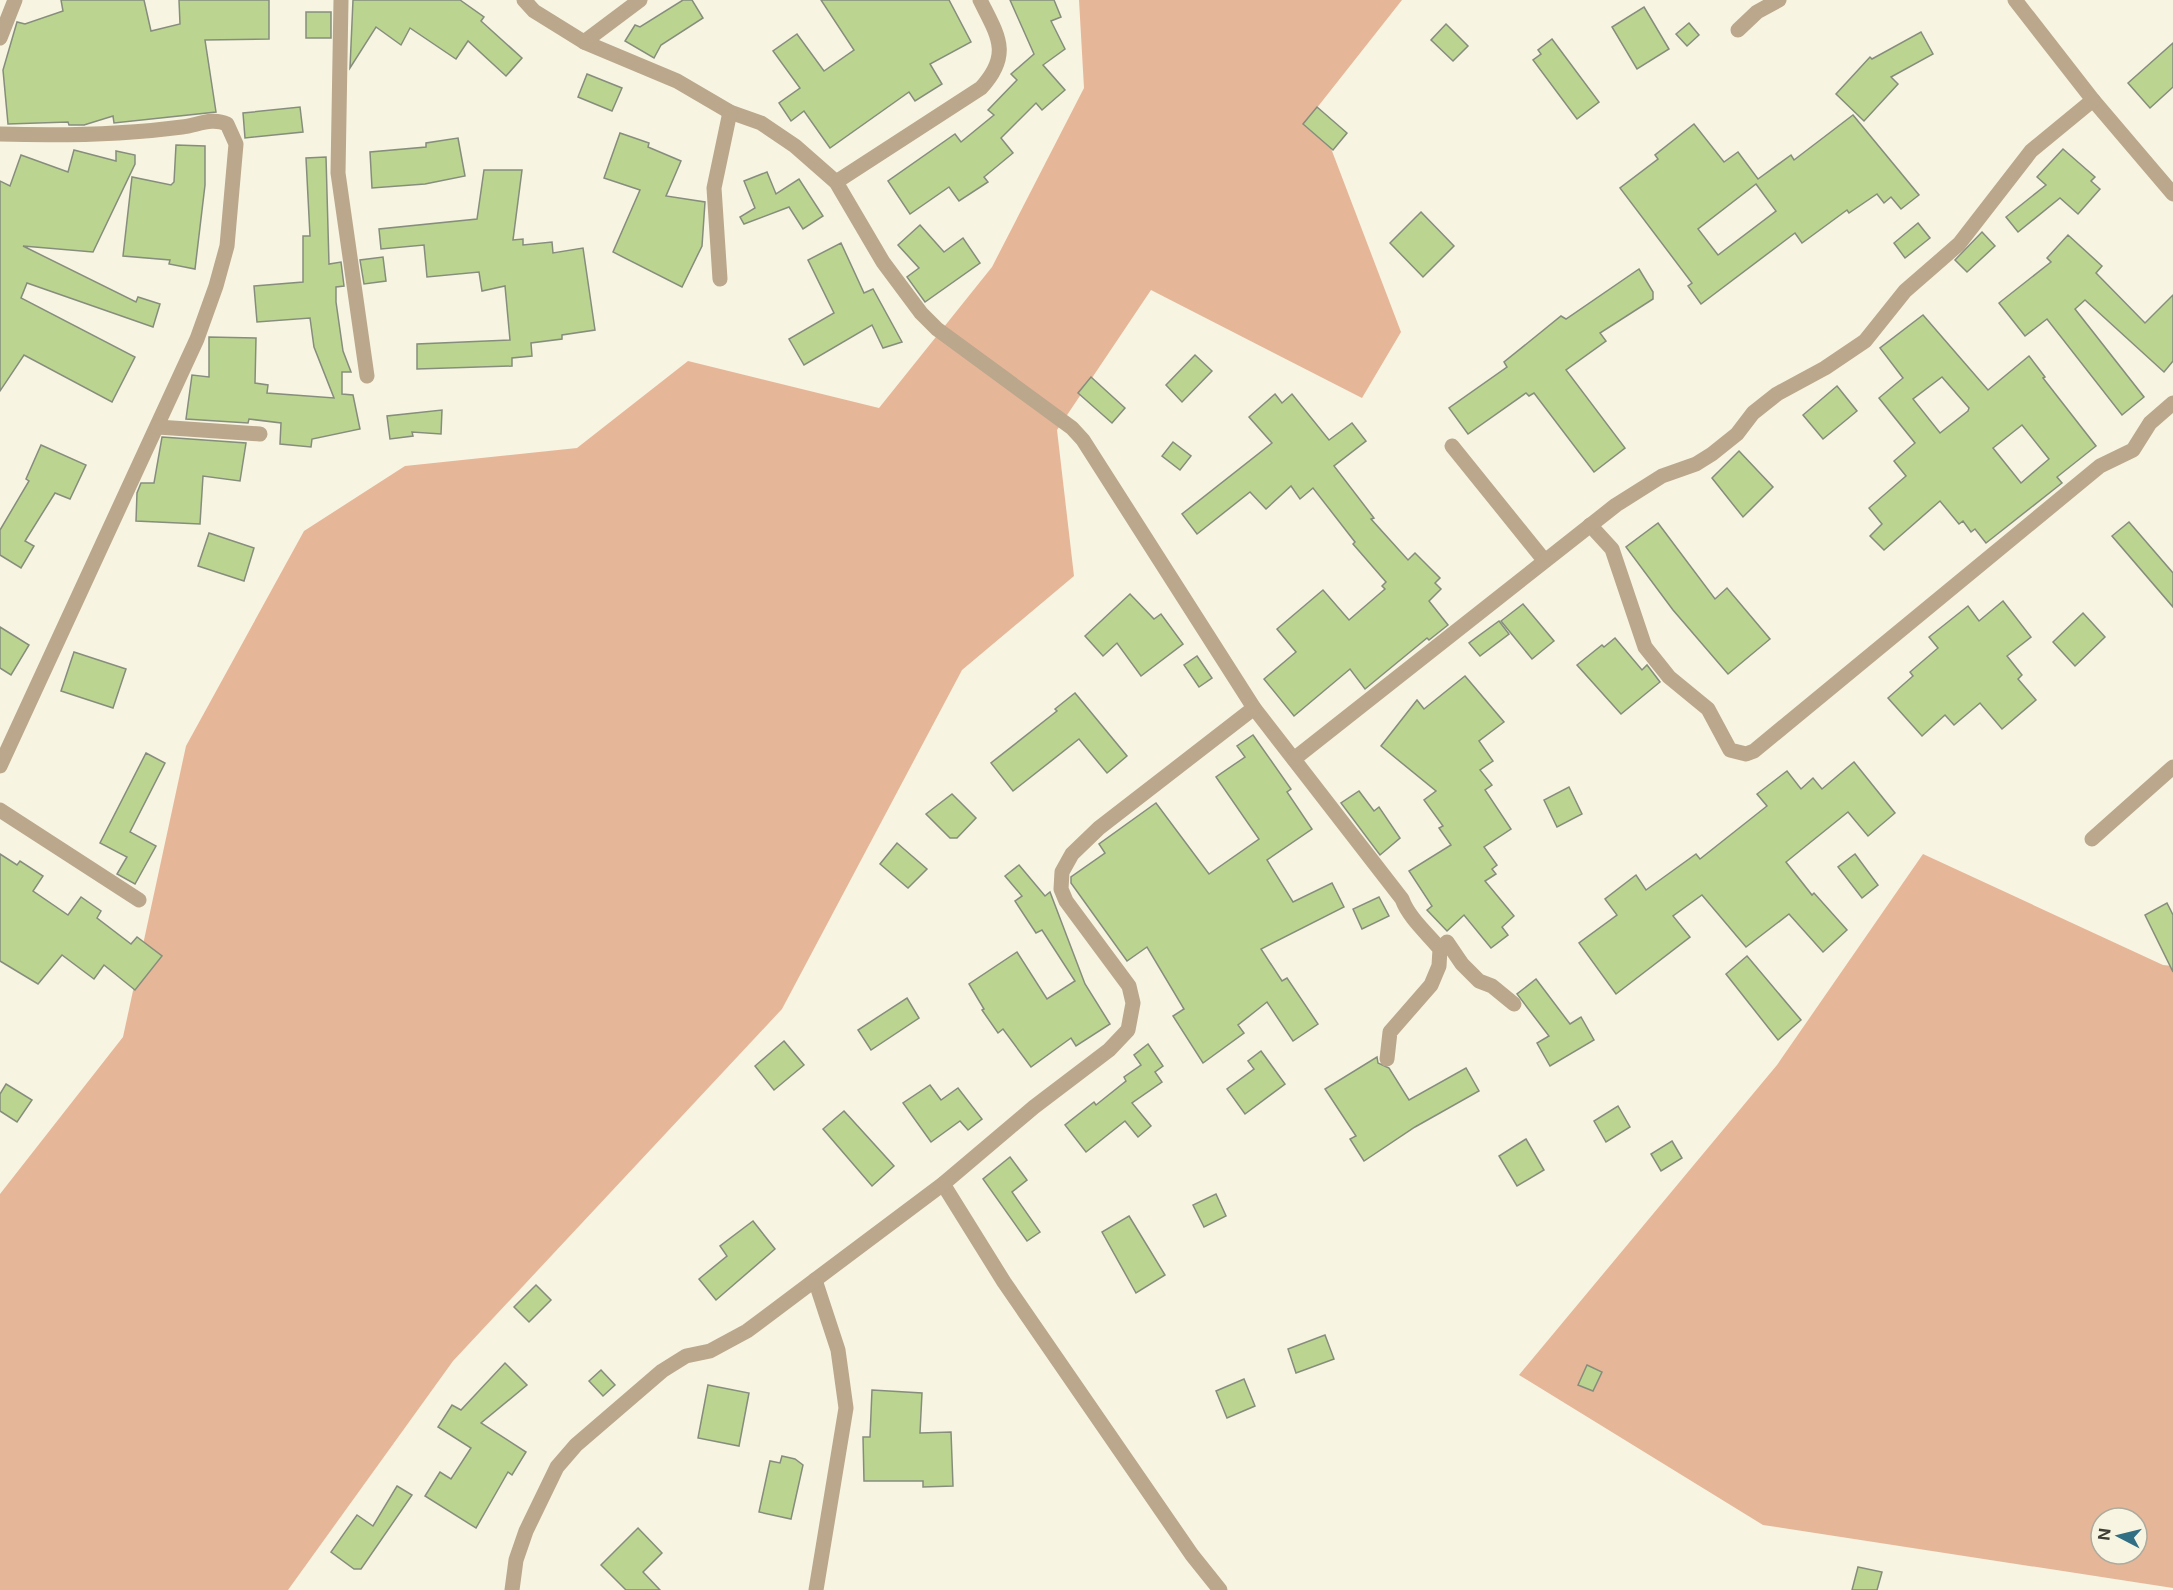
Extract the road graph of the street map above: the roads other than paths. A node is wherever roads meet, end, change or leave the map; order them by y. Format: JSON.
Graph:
{"nodes":[{"id":1,"x":15,"y":0,"type":"edge"},
{"id":2,"x":341,"y":0,"type":"edge"},
{"id":3,"x":524,"y":0,"type":"edge"},
{"id":4,"x":640,"y":0,"type":"edge"},
{"id":5,"x":980,"y":0,"type":"edge"},
{"id":6,"x":1779,"y":0,"type":"edge"},
{"id":7,"x":2015,"y":0,"type":"edge"},
{"id":8,"x":1738,"y":30,"type":"dead end"},
{"id":9,"x":0,"y":38,"type":"edge"},
{"id":10,"x":584,"y":42,"type":"junction"},
{"id":11,"x":2093,"y":100,"type":"junction"},
{"id":12,"x":730,"y":112,"type":"junction"},
{"id":13,"x":0,"y":134,"type":"edge"},
{"id":14,"x":836,"y":182,"type":"junction"},
{"id":15,"x":2173,"y":194,"type":"edge"},
{"id":16,"x":720,"y":279,"type":"dead end"},
{"id":17,"x":367,"y":376,"type":"dead end"},
{"id":18,"x":2173,"y":403,"type":"edge"},
{"id":19,"x":158,"y":427,"type":"junction"},
{"id":20,"x":260,"y":434,"type":"dead end"},
{"id":21,"x":1452,"y":446,"type":"dead end"},
{"id":22,"x":1590,"y":525,"type":"junction"},
{"id":23,"x":1544,"y":560,"type":"junction"},
{"id":24,"x":1254,"y":708,"type":"junction"},
{"id":25,"x":1294,"y":759,"type":"junction"},
{"id":26,"x":0,"y":766,"type":"edge"},
{"id":27,"x":2173,"y":767,"type":"edge"},
{"id":28,"x":0,"y":810,"type":"edge"},
{"id":29,"x":2092,"y":839,"type":"dead end"},
{"id":30,"x":139,"y":900,"type":"dead end"},
{"id":31,"x":1440,"y":949,"type":"junction"},
{"id":32,"x":1514,"y":1004,"type":"dead end"},
{"id":33,"x":1387,"y":1059,"type":"dead end"},
{"id":34,"x":943,"y":1184,"type":"junction"},
{"id":35,"x":816,"y":1280,"type":"junction"},
{"id":36,"x":512,"y":1590,"type":"edge"},
{"id":37,"x":816,"y":1590,"type":"edge"},
{"id":38,"x":1220,"y":1590,"type":"edge"}],
"edges":[{"from":1,"to":9,"type":"street"},
{"from":2,"to":17,"type":"street"},
{"from":3,"to":10,"type":"street"},
{"from":4,"to":10,"type":"street"},
{"from":5,"to":14,"type":"street"},
{"from":6,"to":8,"type":"street"},
{"from":7,"to":11,"type":"street"},
{"from":10,"to":12,"type":"street"},
{"from":11,"to":15,"type":"street"},
{"from":11,"to":22,"type":"street"},
{"from":12,"to":14,"type":"street"},
{"from":12,"to":16,"type":"street"},
{"from":13,"to":19,"type":"street"},
{"from":14,"to":24,"type":"street"},
{"from":18,"to":22,"type":"street"},
{"from":19,"to":20,"type":"street"},
{"from":19,"to":26,"type":"street"},
{"from":21,"to":23,"type":"street"},
{"from":22,"to":23,"type":"street"},
{"from":23,"to":25,"type":"street"},
{"from":24,"to":25,"type":"street"},
{"from":24,"to":34,"type":"street"},
{"from":25,"to":31,"type":"street"},
{"from":27,"to":29,"type":"street"},
{"from":28,"to":30,"type":"street"},
{"from":31,"to":32,"type":"street"},
{"from":31,"to":33,"type":"street"},
{"from":34,"to":35,"type":"street"},
{"from":34,"to":38,"type":"street"},
{"from":35,"to":36,"type":"street"},
{"from":35,"to":37,"type":"street"}]}
